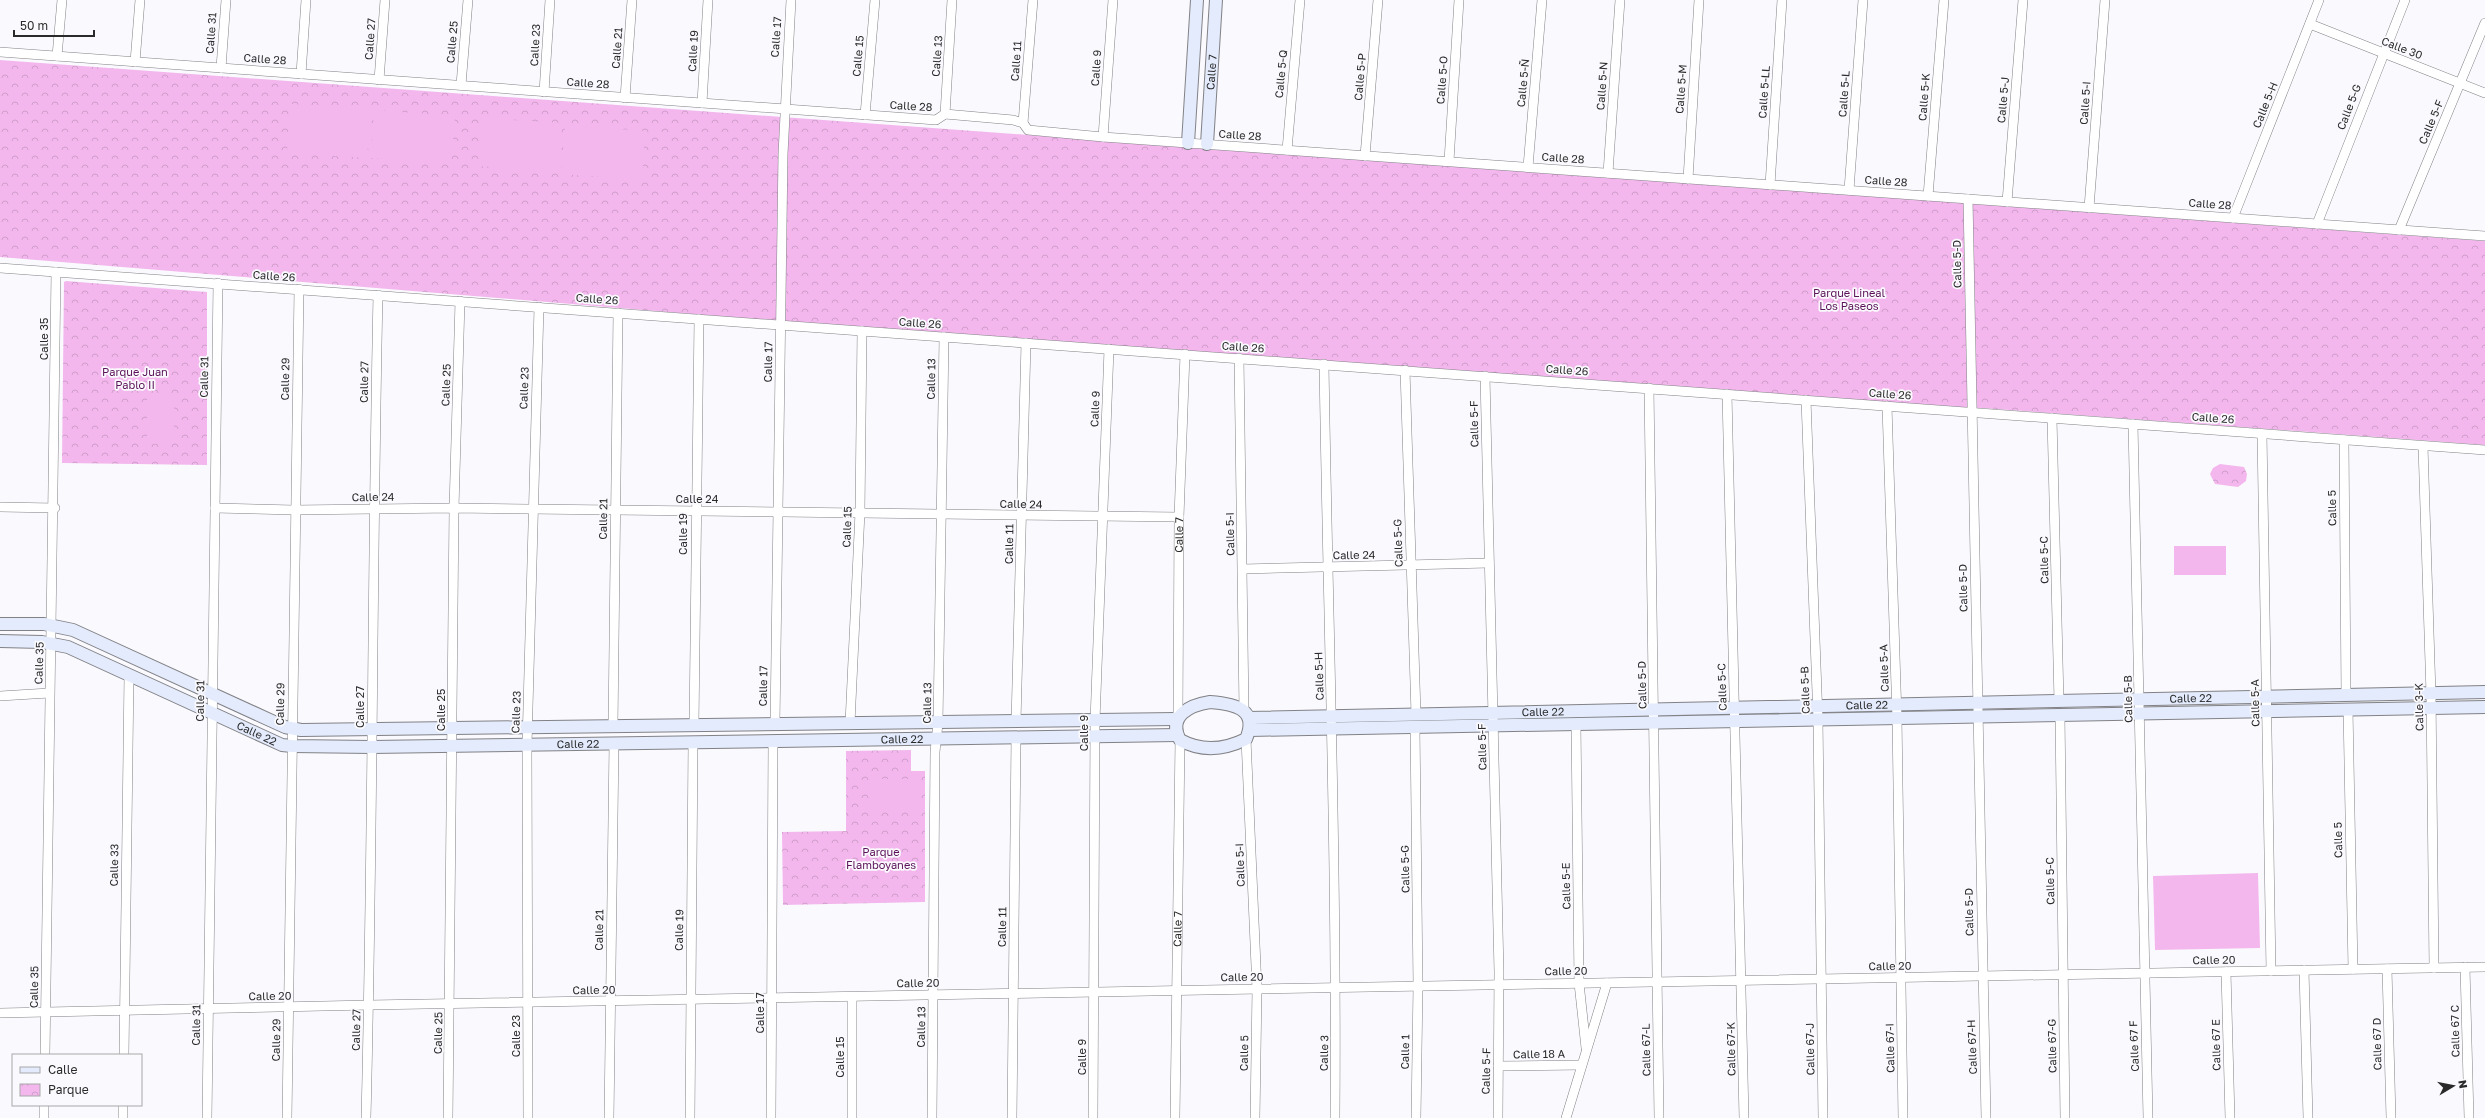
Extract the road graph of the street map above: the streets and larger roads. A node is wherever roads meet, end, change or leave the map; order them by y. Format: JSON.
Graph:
{"nodes":[{"id":1,"x":62,"y":0,"type":"edge"},
{"id":2,"x":140,"y":0,"type":"edge"},
{"id":3,"x":226,"y":0,"type":"edge"},
{"id":4,"x":306,"y":0,"type":"edge"},
{"id":5,"x":385,"y":0,"type":"edge"},
{"id":6,"x":468,"y":0,"type":"edge"},
{"id":7,"x":550,"y":0,"type":"edge"},
{"id":8,"x":632,"y":0,"type":"edge"},
{"id":9,"x":708,"y":0,"type":"edge"},
{"id":10,"x":791,"y":0,"type":"edge"},
{"id":11,"x":875,"y":0,"type":"edge"},
{"id":12,"x":952,"y":0,"type":"edge"},
{"id":13,"x":1033,"y":0,"type":"edge"},
{"id":14,"x":1113,"y":0,"type":"edge"},
{"id":15,"x":1197,"y":0,"type":"edge"},
{"id":16,"x":1216,"y":0,"type":"edge"},
{"id":17,"x":1300,"y":0,"type":"edge"},
{"id":18,"x":1378,"y":0,"type":"edge"},
{"id":19,"x":1459,"y":0,"type":"edge"},
{"id":20,"x":1542,"y":0,"type":"edge"},
{"id":21,"x":1620,"y":0,"type":"edge"},
{"id":22,"x":1699,"y":0,"type":"edge"},
{"id":23,"x":1782,"y":0,"type":"edge"},
{"id":24,"x":1863,"y":0,"type":"edge"},
{"id":25,"x":1944,"y":0,"type":"edge"},
{"id":26,"x":2023,"y":0,"type":"edge"},
{"id":27,"x":2104,"y":0,"type":"edge"},
{"id":28,"x":2319,"y":0,"type":"edge"},
{"id":29,"x":2404,"y":0,"type":"edge"},
{"id":30,"x":2485,"y":23,"type":"edge"},
{"id":31,"x":2310,"y":24,"type":"junction"},
{"id":32,"x":0,"y":52,"type":"edge"},
{"id":33,"x":2382,"y":53,"type":"junction"},
{"id":34,"x":57,"y":56,"type":"junction"},
{"id":35,"x":134,"y":62,"type":"junction"},
{"id":36,"x":221,"y":68,"type":"junction"},
{"id":37,"x":301,"y":74,"type":"junction"},
{"id":38,"x":380,"y":80,"type":"junction"},
{"id":39,"x":2461,"y":83,"type":"junction"},
{"id":40,"x":461,"y":86,"type":"junction"},
{"id":41,"x":544,"y":92,"type":"junction"},
{"id":42,"x":2485,"y":93,"type":"edge"},
{"id":43,"x":625,"y":98,"type":"junction"},
{"id":44,"x":702,"y":103,"type":"junction"},
{"id":45,"x":784,"y":109,"type":"junction"},
{"id":46,"x":945,"y":114,"type":"junction"},
{"id":47,"x":865,"y":115,"type":"junction"},
{"id":48,"x":1023,"y":123,"type":"junction"},
{"id":49,"x":1103,"y":137,"type":"junction"},
{"id":50,"x":1188,"y":143,"type":"junction"},
{"id":51,"x":1206,"y":144,"type":"junction"},
{"id":52,"x":1287,"y":150,"type":"junction"},
{"id":53,"x":1365,"y":156,"type":"junction"},
{"id":54,"x":1449,"y":162,"type":"junction"},
{"id":55,"x":1528,"y":167,"type":"junction"},
{"id":56,"x":1608,"y":173,"type":"junction"},
{"id":57,"x":1688,"y":179,"type":"junction"},
{"id":58,"x":1770,"y":185,"type":"junction"},
{"id":59,"x":1849,"y":190,"type":"junction"},
{"id":60,"x":1928,"y":196,"type":"junction"},
{"id":61,"x":1968,"y":199,"type":"junction"},
{"id":62,"x":2007,"y":202,"type":"junction"},
{"id":63,"x":2089,"y":208,"type":"junction"},
{"id":64,"x":2233,"y":218,"type":"junction"},
{"id":65,"x":2317,"y":224,"type":"junction"},
{"id":66,"x":2399,"y":230,"type":"junction"},
{"id":67,"x":2485,"y":236,"type":"edge"},
{"id":68,"x":0,"y":268,"type":"edge"},
{"id":69,"x":56,"y":272,"type":"junction"},
{"id":70,"x":218,"y":284,"type":"junction"},
{"id":71,"x":299,"y":289,"type":"junction"},
{"id":72,"x":378,"y":295,"type":"junction"},
{"id":73,"x":460,"y":301,"type":"junction"},
{"id":74,"x":539,"y":307,"type":"junction"},
{"id":75,"x":618,"y":313,"type":"junction"},
{"id":76,"x":699,"y":319,"type":"junction"},
{"id":77,"x":781,"y":325,"type":"junction"},
{"id":78,"x":862,"y":330,"type":"junction"},
{"id":79,"x":944,"y":337,"type":"junction"},
{"id":80,"x":1026,"y":343,"type":"junction"},
{"id":81,"x":1109,"y":349,"type":"junction"},
{"id":82,"x":1185,"y":354,"type":"junction"},
{"id":83,"x":1238,"y":358,"type":"junction"},
{"id":84,"x":1324,"y":364,"type":"junction"},
{"id":85,"x":1405,"y":370,"type":"junction"},
{"id":86,"x":1485,"y":376,"type":"junction"},
{"id":87,"x":1649,"y":388,"type":"junction"},
{"id":88,"x":1727,"y":394,"type":"junction"},
{"id":89,"x":1806,"y":400,"type":"junction"},
{"id":90,"x":1887,"y":406,"type":"junction"},
{"id":91,"x":1971,"y":412,"type":"junction"},
{"id":92,"x":2052,"y":418,"type":"junction"},
{"id":93,"x":2133,"y":424,"type":"junction"},
{"id":94,"x":2262,"y":434,"type":"junction"},
{"id":95,"x":2344,"y":440,"type":"junction"},
{"id":96,"x":2423,"y":446,"type":"junction"},
{"id":97,"x":2485,"y":450,"type":"edge"},
{"id":98,"x":0,"y":507,"type":"edge"},
{"id":99,"x":55,"y":508,"type":"junction"},
{"id":100,"x":215,"y":508,"type":"junction"},
{"id":101,"x":454,"y":508,"type":"junction"},
{"id":102,"x":373,"y":509,"type":"junction"},
{"id":103,"x":533,"y":509,"type":"junction"},
{"id":104,"x":294,"y":510,"type":"junction"},
{"id":105,"x":615,"y":510,"type":"junction"},
{"id":106,"x":695,"y":511,"type":"junction"},
{"id":107,"x":778,"y":511,"type":"junction"},
{"id":108,"x":860,"y":512,"type":"junction"},
{"id":109,"x":942,"y":515,"type":"junction"},
{"id":110,"x":1022,"y":516,"type":"junction"},
{"id":111,"x":1103,"y":517,"type":"junction"},
{"id":112,"x":1179,"y":517,"type":"junction"},
{"id":113,"x":1489,"y":563,"type":"junction"},
{"id":114,"x":1410,"y":566,"type":"junction"},
{"id":115,"x":1327,"y":567,"type":"junction"},
{"id":116,"x":1243,"y":569,"type":"junction"},
{"id":117,"x":0,"y":624,"type":"edge"},
{"id":118,"x":52,"y":626,"type":"junction"},
{"id":119,"x":0,"y":641,"type":"edge"},
{"id":120,"x":51,"y":643,"type":"junction"},
{"id":121,"x":129,"y":675,"type":"junction"},
{"id":122,"x":2485,"y":692,"type":"edge"},
{"id":123,"x":49,"y":694,"type":"junction"},
{"id":124,"x":212,"y":694,"type":"junction"},
{"id":125,"x":2431,"y":694,"type":"junction"},
{"id":126,"x":2346,"y":695,"type":"junction"},
{"id":127,"x":0,"y":696,"type":"edge"},
{"id":128,"x":2267,"y":697,"type":"junction"},
{"id":129,"x":2140,"y":700,"type":"junction"},
{"id":130,"x":2059,"y":701,"type":"junction"},
{"id":131,"x":1978,"y":703,"type":"junction"},
{"id":132,"x":1897,"y":704,"type":"junction"},
{"id":133,"x":1817,"y":706,"type":"junction"},
{"id":134,"x":2485,"y":707,"type":"edge"},
{"id":135,"x":1734,"y":708,"type":"junction"},
{"id":136,"x":2431,"y":708,"type":"junction"},
{"id":137,"x":2348,"y":709,"type":"junction"},
{"id":138,"x":1654,"y":710,"type":"junction"},
{"id":139,"x":2267,"y":711,"type":"junction"},
{"id":140,"x":212,"y":713,"type":"junction"},
{"id":141,"x":1493,"y":713,"type":"junction"},
{"id":142,"x":2140,"y":713,"type":"junction"},
{"id":143,"x":1416,"y":714,"type":"junction"},
{"id":144,"x":2060,"y":715,"type":"junction"},
{"id":145,"x":1332,"y":716,"type":"junction"},
{"id":146,"x":1979,"y":716,"type":"junction"},
{"id":147,"x":1177,"y":718,"type":"junction"},
{"id":148,"x":1898,"y":718,"type":"junction"},
{"id":149,"x":1818,"y":719,"type":"junction"},
{"id":150,"x":1095,"y":721,"type":"junction"},
{"id":151,"x":1735,"y":721,"type":"junction"},
{"id":152,"x":938,"y":722,"type":"junction"},
{"id":153,"x":1016,"y":722,"type":"junction"},
{"id":154,"x":1654,"y":722,"type":"junction"},
{"id":155,"x":850,"y":723,"type":"junction"},
{"id":156,"x":775,"y":724,"type":"junction"},
{"id":157,"x":1248,"y":724,"type":"junction"},
{"id":158,"x":1576,"y":724,"type":"junction"},
{"id":159,"x":694,"y":725,"type":"junction"},
{"id":160,"x":1493,"y":725,"type":"junction"},
{"id":161,"x":613,"y":726,"type":"junction"},
{"id":162,"x":528,"y":727,"type":"junction"},
{"id":163,"x":1415,"y":727,"type":"junction"},
{"id":164,"x":292,"y":728,"type":"junction"},
{"id":165,"x":452,"y":728,"type":"junction"},
{"id":166,"x":1333,"y":728,"type":"junction"},
{"id":167,"x":372,"y":729,"type":"junction"},
{"id":168,"x":1095,"y":736,"type":"junction"},
{"id":169,"x":1016,"y":737,"type":"junction"},
{"id":170,"x":1178,"y":737,"type":"junction"},
{"id":171,"x":938,"y":738,"type":"junction"},
{"id":172,"x":773,"y":740,"type":"junction"},
{"id":173,"x":693,"y":742,"type":"junction"},
{"id":174,"x":614,"y":743,"type":"junction"},
{"id":175,"x":527,"y":744,"type":"junction"},
{"id":176,"x":453,"y":745,"type":"junction"},
{"id":177,"x":292,"y":746,"type":"junction"},
{"id":178,"x":372,"y":747,"type":"junction"},
{"id":179,"x":2485,"y":967,"type":"edge"},
{"id":180,"x":2434,"y":968,"type":"junction"},
{"id":181,"x":2465,"y":968,"type":"junction"},
{"id":182,"x":2387,"y":969,"type":"junction"},
{"id":183,"x":2304,"y":970,"type":"junction"},
{"id":184,"x":2353,"y":970,"type":"junction"},
{"id":185,"x":2272,"y":971,"type":"junction"},
{"id":186,"x":2226,"y":972,"type":"junction"},
{"id":187,"x":2144,"y":973,"type":"junction"},
{"id":188,"x":2063,"y":975,"type":"junction"},
{"id":189,"x":1982,"y":976,"type":"junction"},
{"id":190,"x":1901,"y":978,"type":"junction"},
{"id":191,"x":1821,"y":979,"type":"junction"},
{"id":192,"x":1741,"y":980,"type":"junction"},
{"id":193,"x":1657,"y":982,"type":"junction"},
{"id":194,"x":1579,"y":983,"type":"junction"},
{"id":195,"x":1607,"y":983,"type":"junction"},
{"id":196,"x":1499,"y":985,"type":"junction"},
{"id":197,"x":1418,"y":986,"type":"junction"},
{"id":198,"x":1336,"y":988,"type":"junction"},
{"id":199,"x":1257,"y":989,"type":"junction"},
{"id":200,"x":1177,"y":990,"type":"junction"},
{"id":201,"x":1094,"y":992,"type":"junction"},
{"id":202,"x":1013,"y":994,"type":"junction"},
{"id":203,"x":933,"y":995,"type":"junction"},
{"id":204,"x":852,"y":997,"type":"junction"},
{"id":205,"x":772,"y":998,"type":"junction"},
{"id":206,"x":690,"y":1000,"type":"junction"},
{"id":207,"x":610,"y":1002,"type":"junction"},
{"id":208,"x":528,"y":1003,"type":"junction"},
{"id":209,"x":369,"y":1005,"type":"junction"},
{"id":210,"x":450,"y":1005,"type":"junction"},
{"id":211,"x":289,"y":1008,"type":"junction"},
{"id":212,"x":208,"y":1009,"type":"junction"},
{"id":213,"x":124,"y":1011,"type":"junction"},
{"id":214,"x":45,"y":1013,"type":"junction"},
{"id":215,"x":0,"y":1014,"type":"edge"},
{"id":216,"x":1586,"y":1048,"type":"junction"},
{"id":217,"x":45,"y":1054,"type":"edge"},
{"id":218,"x":124,"y":1054,"type":"edge"},
{"id":219,"x":1581,"y":1065,"type":"junction"},
{"id":220,"x":1498,"y":1066,"type":"junction"},
{"id":221,"x":44,"y":1106,"type":"edge"},
{"id":222,"x":123,"y":1106,"type":"edge"},
{"id":223,"x":1659,"y":1117,"type":"edge"},
{"id":224,"x":44,"y":1118,"type":"edge"},
{"id":225,"x":123,"y":1118,"type":"edge"},
{"id":226,"x":207,"y":1118,"type":"edge"},
{"id":227,"x":287,"y":1118,"type":"edge"},
{"id":228,"x":366,"y":1118,"type":"edge"},
{"id":229,"x":448,"y":1118,"type":"edge"},
{"id":230,"x":528,"y":1118,"type":"edge"},
{"id":231,"x":609,"y":1118,"type":"edge"},
{"id":232,"x":690,"y":1118,"type":"edge"},
{"id":233,"x":772,"y":1118,"type":"edge"},
{"id":234,"x":852,"y":1118,"type":"edge"},
{"id":235,"x":932,"y":1118,"type":"edge"},
{"id":236,"x":1012,"y":1118,"type":"edge"},
{"id":237,"x":1093,"y":1118,"type":"edge"},
{"id":238,"x":1175,"y":1118,"type":"edge"},
{"id":239,"x":1255,"y":1118,"type":"edge"},
{"id":240,"x":1335,"y":1118,"type":"edge"},
{"id":241,"x":1416,"y":1118,"type":"edge"},
{"id":242,"x":1498,"y":1118,"type":"edge"},
{"id":243,"x":1566,"y":1118,"type":"edge"},
{"id":244,"x":1744,"y":1118,"type":"edge"},
{"id":245,"x":1823,"y":1118,"type":"edge"},
{"id":246,"x":1903,"y":1118,"type":"edge"},
{"id":247,"x":1986,"y":1118,"type":"edge"},
{"id":248,"x":2065,"y":1118,"type":"edge"},
{"id":249,"x":2148,"y":1118,"type":"edge"},
{"id":250,"x":2230,"y":1118,"type":"edge"},
{"id":251,"x":2308,"y":1118,"type":"edge"},
{"id":252,"x":2391,"y":1118,"type":"edge"},
{"id":253,"x":2469,"y":1118,"type":"edge"}],
"edges":[{"from":1,"to":34,"type":"street"},
{"from":2,"to":35,"type":"street"},
{"from":3,"to":36,"type":"street","name":"Calle 31"},
{"from":4,"to":37,"type":"street"},
{"from":5,"to":38,"type":"street","name":"Calle 27"},
{"from":6,"to":40,"type":"street","name":"Calle 25"},
{"from":7,"to":41,"type":"street","name":"Calle 23"},
{"from":8,"to":43,"type":"street","name":"Calle 21"},
{"from":9,"to":44,"type":"street","name":"Calle 19"},
{"from":10,"to":45,"type":"street","name":"Calle 17"},
{"from":11,"to":47,"type":"street","name":"Calle 15"},
{"from":12,"to":46,"type":"street","name":"Calle 13"},
{"from":13,"to":48,"type":"street","name":"Calle 11"},
{"from":14,"to":49,"type":"street","name":"Calle 9"},
{"from":15,"to":50,"type":"street","name":"Calle 7"},
{"from":16,"to":51,"type":"street","name":"Calle 7"},
{"from":17,"to":52,"type":"street","name":"Calle 5-Q"},
{"from":18,"to":53,"type":"street","name":"Calle 5-P"},
{"from":19,"to":54,"type":"street","name":"Calle 5-O"},
{"from":20,"to":55,"type":"street","name":"Calle 5-Ñ"},
{"from":21,"to":56,"type":"street","name":"Calle 5-N"},
{"from":22,"to":57,"type":"street","name":"Calle 5-M"},
{"from":23,"to":58,"type":"street","name":"Calle 5-LL"},
{"from":24,"to":59,"type":"street","name":"Calle 5-L"},
{"from":25,"to":60,"type":"street","name":"Calle 5-K"},
{"from":26,"to":62,"type":"street","name":"Calle 5-J"},
{"from":27,"to":63,"type":"street","name":"Calle 5-I"},
{"from":28,"to":31,"type":"street","name":"Calle 5-H"},
{"from":29,"to":33,"type":"street","name":"Calle 5-G"},
{"from":30,"to":39,"type":"street","name":"Calle 5-F"},
{"from":31,"to":33,"type":"street","name":"Calle 30"},
{"from":31,"to":64,"type":"street","name":"Calle 5-H"},
{"from":32,"to":34,"type":"street","name":"Calle 28"},
{"from":33,"to":39,"type":"street","name":"Calle 30"},
{"from":33,"to":65,"type":"street","name":"Calle 5-G"},
{"from":34,"to":35,"type":"street","name":"Calle 28"},
{"from":35,"to":36,"type":"street","name":"Calle 28"},
{"from":36,"to":37,"type":"street","name":"Calle 28"},
{"from":37,"to":38,"type":"street","name":"Calle 28"},
{"from":38,"to":40,"type":"street","name":"Calle 28"},
{"from":39,"to":42,"type":"street","name":"Calle 30"},
{"from":39,"to":66,"type":"street","name":"Calle 5-F"},
{"from":40,"to":41,"type":"street","name":"Calle 28"},
{"from":41,"to":43,"type":"street","name":"Calle 28"},
{"from":43,"to":44,"type":"street","name":"Calle 28"},
{"from":44,"to":45,"type":"street","name":"Calle 28"},
{"from":45,"to":47,"type":"street","name":"Calle 28"},
{"from":45,"to":77,"type":"street","name":"Calle 17"},
{"from":46,"to":47,"type":"street","name":"Calle 28"},
{"from":46,"to":48,"type":"street","name":"Calle 28"},
{"from":48,"to":49,"type":"street","name":"Calle 28"},
{"from":49,"to":50,"type":"street","name":"Calle 28"},
{"from":50,"to":51,"type":"street","name":"Calle 28"},
{"from":51,"to":52,"type":"street","name":"Calle 28"},
{"from":52,"to":53,"type":"street","name":"Calle 28"},
{"from":53,"to":54,"type":"street","name":"Calle 28"},
{"from":54,"to":55,"type":"street","name":"Calle 28"},
{"from":55,"to":56,"type":"street","name":"Calle 28"},
{"from":56,"to":57,"type":"street","name":"Calle 28"},
{"from":57,"to":58,"type":"street","name":"Calle 28"},
{"from":58,"to":59,"type":"street","name":"Calle 28"},
{"from":59,"to":60,"type":"street","name":"Calle 28"},
{"from":60,"to":61,"type":"street","name":"Calle 28"},
{"from":61,"to":62,"type":"street","name":"Calle 28"},
{"from":61,"to":91,"type":"street","name":"Calle 5-D"},
{"from":62,"to":63,"type":"street","name":"Calle 28"},
{"from":63,"to":64,"type":"street","name":"Calle 28"},
{"from":64,"to":65,"type":"street","name":"Calle 28"},
{"from":65,"to":66,"type":"street","name":"Calle 28"},
{"from":66,"to":67,"type":"street","name":"Calle 28"},
{"from":68,"to":69,"type":"street","name":"Calle 26"},
{"from":69,"to":70,"type":"street","name":"Calle 26"},
{"from":69,"to":99,"type":"street","name":"Calle 35"},
{"from":70,"to":71,"type":"street","name":"Calle 26"},
{"from":70,"to":100,"type":"street","name":"Calle 31"},
{"from":71,"to":72,"type":"street","name":"Calle 26"},
{"from":71,"to":104,"type":"street","name":"Calle 29"},
{"from":72,"to":73,"type":"street","name":"Calle 26"},
{"from":72,"to":102,"type":"street","name":"Calle 27"},
{"from":73,"to":74,"type":"street","name":"Calle 26"},
{"from":73,"to":101,"type":"street","name":"Calle 25"},
{"from":74,"to":75,"type":"street","name":"Calle 26"},
{"from":74,"to":103,"type":"street","name":"Calle 23"},
{"from":75,"to":76,"type":"street","name":"Calle 26"},
{"from":75,"to":105,"type":"street","name":"Calle 21"},
{"from":76,"to":77,"type":"street","name":"Calle 26"},
{"from":76,"to":106,"type":"street","name":"Calle 19"},
{"from":77,"to":78,"type":"street","name":"Calle 26"},
{"from":77,"to":107,"type":"street","name":"Calle 17"},
{"from":78,"to":79,"type":"street","name":"Calle 26"},
{"from":78,"to":108,"type":"street","name":"Calle 15"},
{"from":79,"to":80,"type":"street","name":"Calle 26"},
{"from":79,"to":109,"type":"street","name":"Calle 13"},
{"from":80,"to":81,"type":"street","name":"Calle 26"},
{"from":80,"to":110,"type":"street","name":"Calle 11"},
{"from":81,"to":82,"type":"street","name":"Calle 26"},
{"from":81,"to":111,"type":"street","name":"Calle 9"},
{"from":82,"to":83,"type":"street","name":"Calle 26"},
{"from":82,"to":112,"type":"street","name":"Calle 7"},
{"from":83,"to":84,"type":"street","name":"Calle 26"},
{"from":83,"to":116,"type":"street","name":"Calle 5-I"},
{"from":84,"to":85,"type":"street","name":"Calle 26"},
{"from":84,"to":115,"type":"street","name":"Calle 5-H"},
{"from":85,"to":86,"type":"street","name":"Calle 26"},
{"from":85,"to":114,"type":"street","name":"Calle 5-G"},
{"from":86,"to":87,"type":"street","name":"Calle 26"},
{"from":86,"to":113,"type":"street","name":"Calle 5-F"},
{"from":87,"to":88,"type":"street","name":"Calle 26"},
{"from":87,"to":138,"type":"street","name":"Calle 5-D"},
{"from":88,"to":89,"type":"street","name":"Calle 26"},
{"from":88,"to":135,"type":"street","name":"Calle 5-C"},
{"from":89,"to":90,"type":"street","name":"Calle 26"},
{"from":89,"to":133,"type":"street","name":"Calle 5-B"},
{"from":90,"to":91,"type":"street","name":"Calle 26"},
{"from":90,"to":132,"type":"street","name":"Calle 5-A"},
{"from":91,"to":92,"type":"street","name":"Calle 26"},
{"from":91,"to":131,"type":"street","name":"Calle 5-D"},
{"from":92,"to":93,"type":"street","name":"Calle 26"},
{"from":92,"to":130,"type":"street","name":"Calle 5-C"},
{"from":93,"to":94,"type":"street","name":"Calle 26"},
{"from":93,"to":129,"type":"street","name":"Calle 5-B"},
{"from":94,"to":95,"type":"street","name":"Calle 26"},
{"from":94,"to":128,"type":"street","name":"Calle 5-A"},
{"from":95,"to":96,"type":"street","name":"Calle 26"},
{"from":95,"to":126,"type":"street","name":"Calle 5"},
{"from":96,"to":97,"type":"street","name":"Calle 26"},
{"from":96,"to":125,"type":"street","name":"Calle 3-K"},
{"from":98,"to":99,"type":"street"},
{"from":99,"to":118,"type":"street","name":"Calle 35"},
{"from":100,"to":104,"type":"street","name":"Calle 24"},
{"from":100,"to":124,"type":"street","name":"Calle 31"},
{"from":101,"to":102,"type":"street","name":"Calle 24"},
{"from":101,"to":103,"type":"street","name":"Calle 24"},
{"from":101,"to":165,"type":"street","name":"Calle 25"},
{"from":102,"to":104,"type":"street","name":"Calle 24"},
{"from":102,"to":167,"type":"street","name":"Calle 27"},
{"from":103,"to":105,"type":"street","name":"Calle 24"},
{"from":103,"to":162,"type":"street","name":"Calle 23"},
{"from":104,"to":164,"type":"street","name":"Calle 29"},
{"from":105,"to":106,"type":"street","name":"Calle 24"},
{"from":105,"to":161,"type":"street","name":"Calle 21"},
{"from":106,"to":107,"type":"street","name":"Calle 24"},
{"from":106,"to":159,"type":"street","name":"Calle 19"},
{"from":107,"to":108,"type":"street","name":"Calle 24"},
{"from":107,"to":156,"type":"street","name":"Calle 17"},
{"from":108,"to":109,"type":"street","name":"Calle 24"},
{"from":108,"to":155,"type":"street","name":"Calle 15"},
{"from":109,"to":110,"type":"street","name":"Calle 24"},
{"from":109,"to":152,"type":"street","name":"Calle 13"},
{"from":110,"to":111,"type":"street","name":"Calle 24"},
{"from":110,"to":153,"type":"street","name":"Calle 11"},
{"from":111,"to":112,"type":"street","name":"Calle 24"},
{"from":111,"to":150,"type":"street","name":"Calle 9"},
{"from":112,"to":147,"type":"street","name":"Calle 7"},
{"from":113,"to":114,"type":"street","name":"Calle 24"},
{"from":113,"to":141,"type":"street","name":"Calle 5-F"},
{"from":114,"to":115,"type":"street","name":"Calle 24"},
{"from":114,"to":143,"type":"street","name":"Calle 5-G"},
{"from":115,"to":116,"type":"street","name":"Calle 24"},
{"from":115,"to":145,"type":"street","name":"Calle 5-H"},
{"from":116,"to":157,"type":"street","name":"Calle 5-I"},
{"from":117,"to":118,"type":"street","name":"Calle 22"},
{"from":118,"to":120,"type":"street","name":"Calle 35"},
{"from":118,"to":124,"type":"street","name":"Calle 22"},
{"from":119,"to":120,"type":"street","name":"Calle 22"},
{"from":120,"to":121,"type":"street","name":"Calle 22"},
{"from":120,"to":123,"type":"street","name":"Calle 35"},
{"from":121,"to":140,"type":"street","name":"Calle 22"},
{"from":121,"to":213,"type":"street","name":"Calle 33"},
{"from":122,"to":125,"type":"street","name":"Calle 22"},
{"from":123,"to":127,"type":"street"},
{"from":123,"to":214,"type":"street","name":"Calle 35"},
{"from":124,"to":140,"type":"street","name":"Calle 31"},
{"from":124,"to":164,"type":"street","name":"Calle 22"},
{"from":125,"to":126,"type":"street","name":"Calle 22"},
{"from":125,"to":136,"type":"street","name":"Calle 3-K"},
{"from":126,"to":128,"type":"street","name":"Calle 22"},
{"from":128,"to":129,"type":"street","name":"Calle 22"},
{"from":128,"to":139,"type":"street","name":"Calle 5-A"},
{"from":129,"to":130,"type":"street","name":"Calle 22"},
{"from":129,"to":142,"type":"street","name":"Calle 5-B"},
{"from":130,"to":131,"type":"street","name":"Calle 22"},
{"from":131,"to":132,"type":"street","name":"Calle 22"},
{"from":131,"to":146,"type":"street","name":"Calle 5-D"},
{"from":132,"to":133,"type":"street","name":"Calle 22"},
{"from":132,"to":148,"type":"street","name":"Calle 5-A"},
{"from":133,"to":135,"type":"street","name":"Calle 22"},
{"from":133,"to":149,"type":"street","name":"Calle 5-B"},
{"from":134,"to":136,"type":"street","name":"Calle 22"},
{"from":135,"to":138,"type":"street","name":"Calle 22"},
{"from":135,"to":151,"type":"street","name":"Calle 5-C"},
{"from":136,"to":137,"type":"street","name":"Calle 22"},
{"from":136,"to":180,"type":"street","name":"Calle 3-K"},
{"from":137,"to":139,"type":"street","name":"Calle 22"},
{"from":137,"to":184,"type":"street","name":"Calle 5"},
{"from":138,"to":141,"type":"street","name":"Calle 22"},
{"from":138,"to":154,"type":"street","name":"Calle 5-D"},
{"from":139,"to":142,"type":"street","name":"Calle 22"},
{"from":139,"to":185,"type":"street","name":"Calle 5-A"},
{"from":140,"to":177,"type":"street","name":"Calle 22"},
{"from":140,"to":212,"type":"street","name":"Calle 31"},
{"from":141,"to":143,"type":"street","name":"Calle 22"},
{"from":141,"to":160,"type":"street","name":"Calle 5-F"},
{"from":142,"to":144,"type":"street","name":"Calle 22"},
{"from":142,"to":187,"type":"street","name":"Calle 5-B"},
{"from":143,"to":145,"type":"street","name":"Calle 22"},
{"from":144,"to":146,"type":"street","name":"Calle 22"},
{"from":144,"to":188,"type":"street","name":"Calle 5-C"},
{"from":145,"to":157,"type":"street","name":"Calle 22"},
{"from":145,"to":166,"type":"street","name":"Calle 5-H"},
{"from":146,"to":148,"type":"street","name":"Calle 22"},
{"from":146,"to":189,"type":"street","name":"Calle 5-D"},
{"from":147,"to":150,"type":"street","name":"Calle 22"},
{"from":147,"to":157,"type":"street"},
{"from":147,"to":170,"type":"street"},
{"from":148,"to":149,"type":"street","name":"Calle 22"},
{"from":148,"to":190,"type":"street","name":"Calle 5-A"},
{"from":149,"to":151,"type":"street","name":"Calle 22"},
{"from":149,"to":191,"type":"street","name":"Calle 5-B"},
{"from":150,"to":153,"type":"street","name":"Calle 22"},
{"from":150,"to":168,"type":"street","name":"Calle 9"},
{"from":151,"to":154,"type":"street","name":"Calle 22"},
{"from":151,"to":192,"type":"street","name":"Calle 5-C"},
{"from":152,"to":153,"type":"street","name":"Calle 22"},
{"from":152,"to":155,"type":"street","name":"Calle 22"},
{"from":152,"to":171,"type":"street","name":"Calle 13"},
{"from":154,"to":158,"type":"street","name":"Calle 22"},
{"from":154,"to":193,"type":"street","name":"Calle 5-D"},
{"from":155,"to":156,"type":"street","name":"Calle 22"},
{"from":156,"to":159,"type":"street","name":"Calle 22"},
{"from":157,"to":166,"type":"street","name":"Calle 22"},
{"from":157,"to":170,"type":"street"},
{"from":157,"to":199,"type":"street","name":"Calle 5-I"},
{"from":158,"to":160,"type":"street","name":"Calle 22"},
{"from":158,"to":194,"type":"street","name":"Calle 5-E"},
{"from":159,"to":161,"type":"street","name":"Calle 22"},
{"from":160,"to":163,"type":"street","name":"Calle 22"},
{"from":160,"to":196,"type":"street","name":"Calle 5-F"},
{"from":161,"to":162,"type":"street","name":"Calle 22"},
{"from":162,"to":165,"type":"street","name":"Calle 22"},
{"from":162,"to":175,"type":"street","name":"Calle 23"},
{"from":163,"to":166,"type":"street","name":"Calle 22"},
{"from":163,"to":197,"type":"street","name":"Calle 5-G"},
{"from":164,"to":167,"type":"street","name":"Calle 22"},
{"from":164,"to":177,"type":"street","name":"Calle 29"},
{"from":165,"to":167,"type":"street","name":"Calle 22"},
{"from":165,"to":176,"type":"street","name":"Calle 25"},
{"from":166,"to":198,"type":"street","name":"Calle 5-H"},
{"from":167,"to":178,"type":"street","name":"Calle 27"},
{"from":168,"to":169,"type":"street","name":"Calle 22"},
{"from":168,"to":170,"type":"street","name":"Calle 22"},
{"from":168,"to":201,"type":"street","name":"Calle 9"},
{"from":169,"to":171,"type":"street","name":"Calle 22"},
{"from":169,"to":202,"type":"street","name":"Calle 11"},
{"from":170,"to":200,"type":"street","name":"Calle 7"},
{"from":171,"to":172,"type":"street","name":"Calle 22"},
{"from":171,"to":203,"type":"street","name":"Calle 13"},
{"from":172,"to":173,"type":"street","name":"Calle 22"},
{"from":172,"to":205,"type":"street","name":"Calle 17"},
{"from":173,"to":174,"type":"street","name":"Calle 22"},
{"from":173,"to":206,"type":"street","name":"Calle 19"},
{"from":174,"to":175,"type":"street","name":"Calle 22"},
{"from":174,"to":207,"type":"street","name":"Calle 21"},
{"from":175,"to":176,"type":"street","name":"Calle 22"},
{"from":175,"to":208,"type":"street","name":"Calle 23"},
{"from":176,"to":178,"type":"street","name":"Calle 22"},
{"from":176,"to":210,"type":"street","name":"Calle 25"},
{"from":177,"to":178,"type":"street","name":"Calle 22"},
{"from":177,"to":211,"type":"street","name":"Calle 29"},
{"from":178,"to":209,"type":"street","name":"Calle 27"},
{"from":179,"to":181,"type":"street","name":"Calle 20"},
{"from":180,"to":181,"type":"street","name":"Calle 20"},
{"from":180,"to":182,"type":"street","name":"Calle 20"},
{"from":181,"to":253,"type":"street","name":"Calle 67 C"},
{"from":182,"to":184,"type":"street","name":"Calle 20"},
{"from":182,"to":252,"type":"street","name":"Calle 67 D"},
{"from":183,"to":184,"type":"street","name":"Calle 20"},
{"from":183,"to":185,"type":"street","name":"Calle 20"},
{"from":183,"to":251,"type":"street"},
{"from":185,"to":186,"type":"street","name":"Calle 20"},
{"from":186,"to":187,"type":"street","name":"Calle 20"},
{"from":186,"to":250,"type":"street","name":"Calle 67 E"},
{"from":187,"to":188,"type":"street","name":"Calle 20"},
{"from":187,"to":249,"type":"street","name":"Calle 67 F"},
{"from":188,"to":189,"type":"street","name":"Calle 20"},
{"from":188,"to":248,"type":"street","name":"Calle 67-G"},
{"from":189,"to":190,"type":"street","name":"Calle 20"},
{"from":189,"to":247,"type":"street","name":"Calle 67-H"},
{"from":190,"to":191,"type":"street","name":"Calle 20"},
{"from":190,"to":246,"type":"street","name":"Calle 67-I"},
{"from":191,"to":192,"type":"street","name":"Calle 20"},
{"from":191,"to":245,"type":"street","name":"Calle 67-J"},
{"from":192,"to":193,"type":"street","name":"Calle 20"},
{"from":192,"to":244,"type":"street","name":"Calle 67-K"},
{"from":193,"to":195,"type":"street","name":"Calle 20"},
{"from":193,"to":223,"type":"street","name":"Calle 67-L"},
{"from":194,"to":195,"type":"street","name":"Calle 20"},
{"from":194,"to":196,"type":"street","name":"Calle 20"},
{"from":194,"to":216,"type":"street","name":"Calle 5-E"},
{"from":195,"to":216,"type":"street","name":"Calle 5-E"},
{"from":196,"to":197,"type":"street","name":"Calle 20"},
{"from":196,"to":220,"type":"street","name":"Calle 5-F"},
{"from":197,"to":198,"type":"street","name":"Calle 20"},
{"from":197,"to":241,"type":"street","name":"Calle 1"},
{"from":198,"to":199,"type":"street","name":"Calle 20"},
{"from":198,"to":240,"type":"street","name":"Calle 3"},
{"from":199,"to":200,"type":"street","name":"Calle 20"},
{"from":199,"to":239,"type":"street","name":"Calle 5"},
{"from":200,"to":201,"type":"street","name":"Calle 20"},
{"from":200,"to":238,"type":"street","name":"Calle 7"},
{"from":201,"to":202,"type":"street","name":"Calle 20"},
{"from":201,"to":237,"type":"street","name":"Calle 9"},
{"from":202,"to":203,"type":"street","name":"Calle 20"},
{"from":202,"to":236,"type":"street","name":"Calle 11"},
{"from":203,"to":204,"type":"street","name":"Calle 20"},
{"from":203,"to":235,"type":"street","name":"Calle 13"},
{"from":204,"to":205,"type":"street","name":"Calle 20"},
{"from":204,"to":234,"type":"street","name":"Calle 15"},
{"from":205,"to":206,"type":"street","name":"Calle 20"},
{"from":205,"to":233,"type":"street","name":"Calle 17"},
{"from":206,"to":207,"type":"street","name":"Calle 20"},
{"from":206,"to":232,"type":"street","name":"Calle 19"},
{"from":207,"to":208,"type":"street","name":"Calle 20"},
{"from":207,"to":231,"type":"street","name":"Calle 21"},
{"from":208,"to":210,"type":"street","name":"Calle 20"},
{"from":208,"to":230,"type":"street","name":"Calle 23"},
{"from":209,"to":210,"type":"street","name":"Calle 20"},
{"from":209,"to":211,"type":"street","name":"Calle 20"},
{"from":209,"to":228,"type":"street","name":"Calle 27"},
{"from":210,"to":229,"type":"street","name":"Calle 25"},
{"from":211,"to":212,"type":"street","name":"Calle 20"},
{"from":211,"to":227,"type":"street","name":"Calle 29"},
{"from":212,"to":213,"type":"street","name":"Calle 20"},
{"from":212,"to":226,"type":"street","name":"Calle 31"},
{"from":213,"to":214,"type":"street","name":"Calle 20"},
{"from":213,"to":218,"type":"street","name":"Calle 33"},
{"from":214,"to":215,"type":"street","name":"Calle 20"},
{"from":214,"to":217,"type":"street","name":"Calle 35"},
{"from":216,"to":219,"type":"street","name":"Calle 5-E"},
{"from":219,"to":220,"type":"street","name":"Calle 18 A"},
{"from":219,"to":243,"type":"street","name":"Calle 5-E"},
{"from":220,"to":242,"type":"street","name":"Calle 5-F"},
{"from":221,"to":224,"type":"street"},
{"from":222,"to":225,"type":"street"}]}
